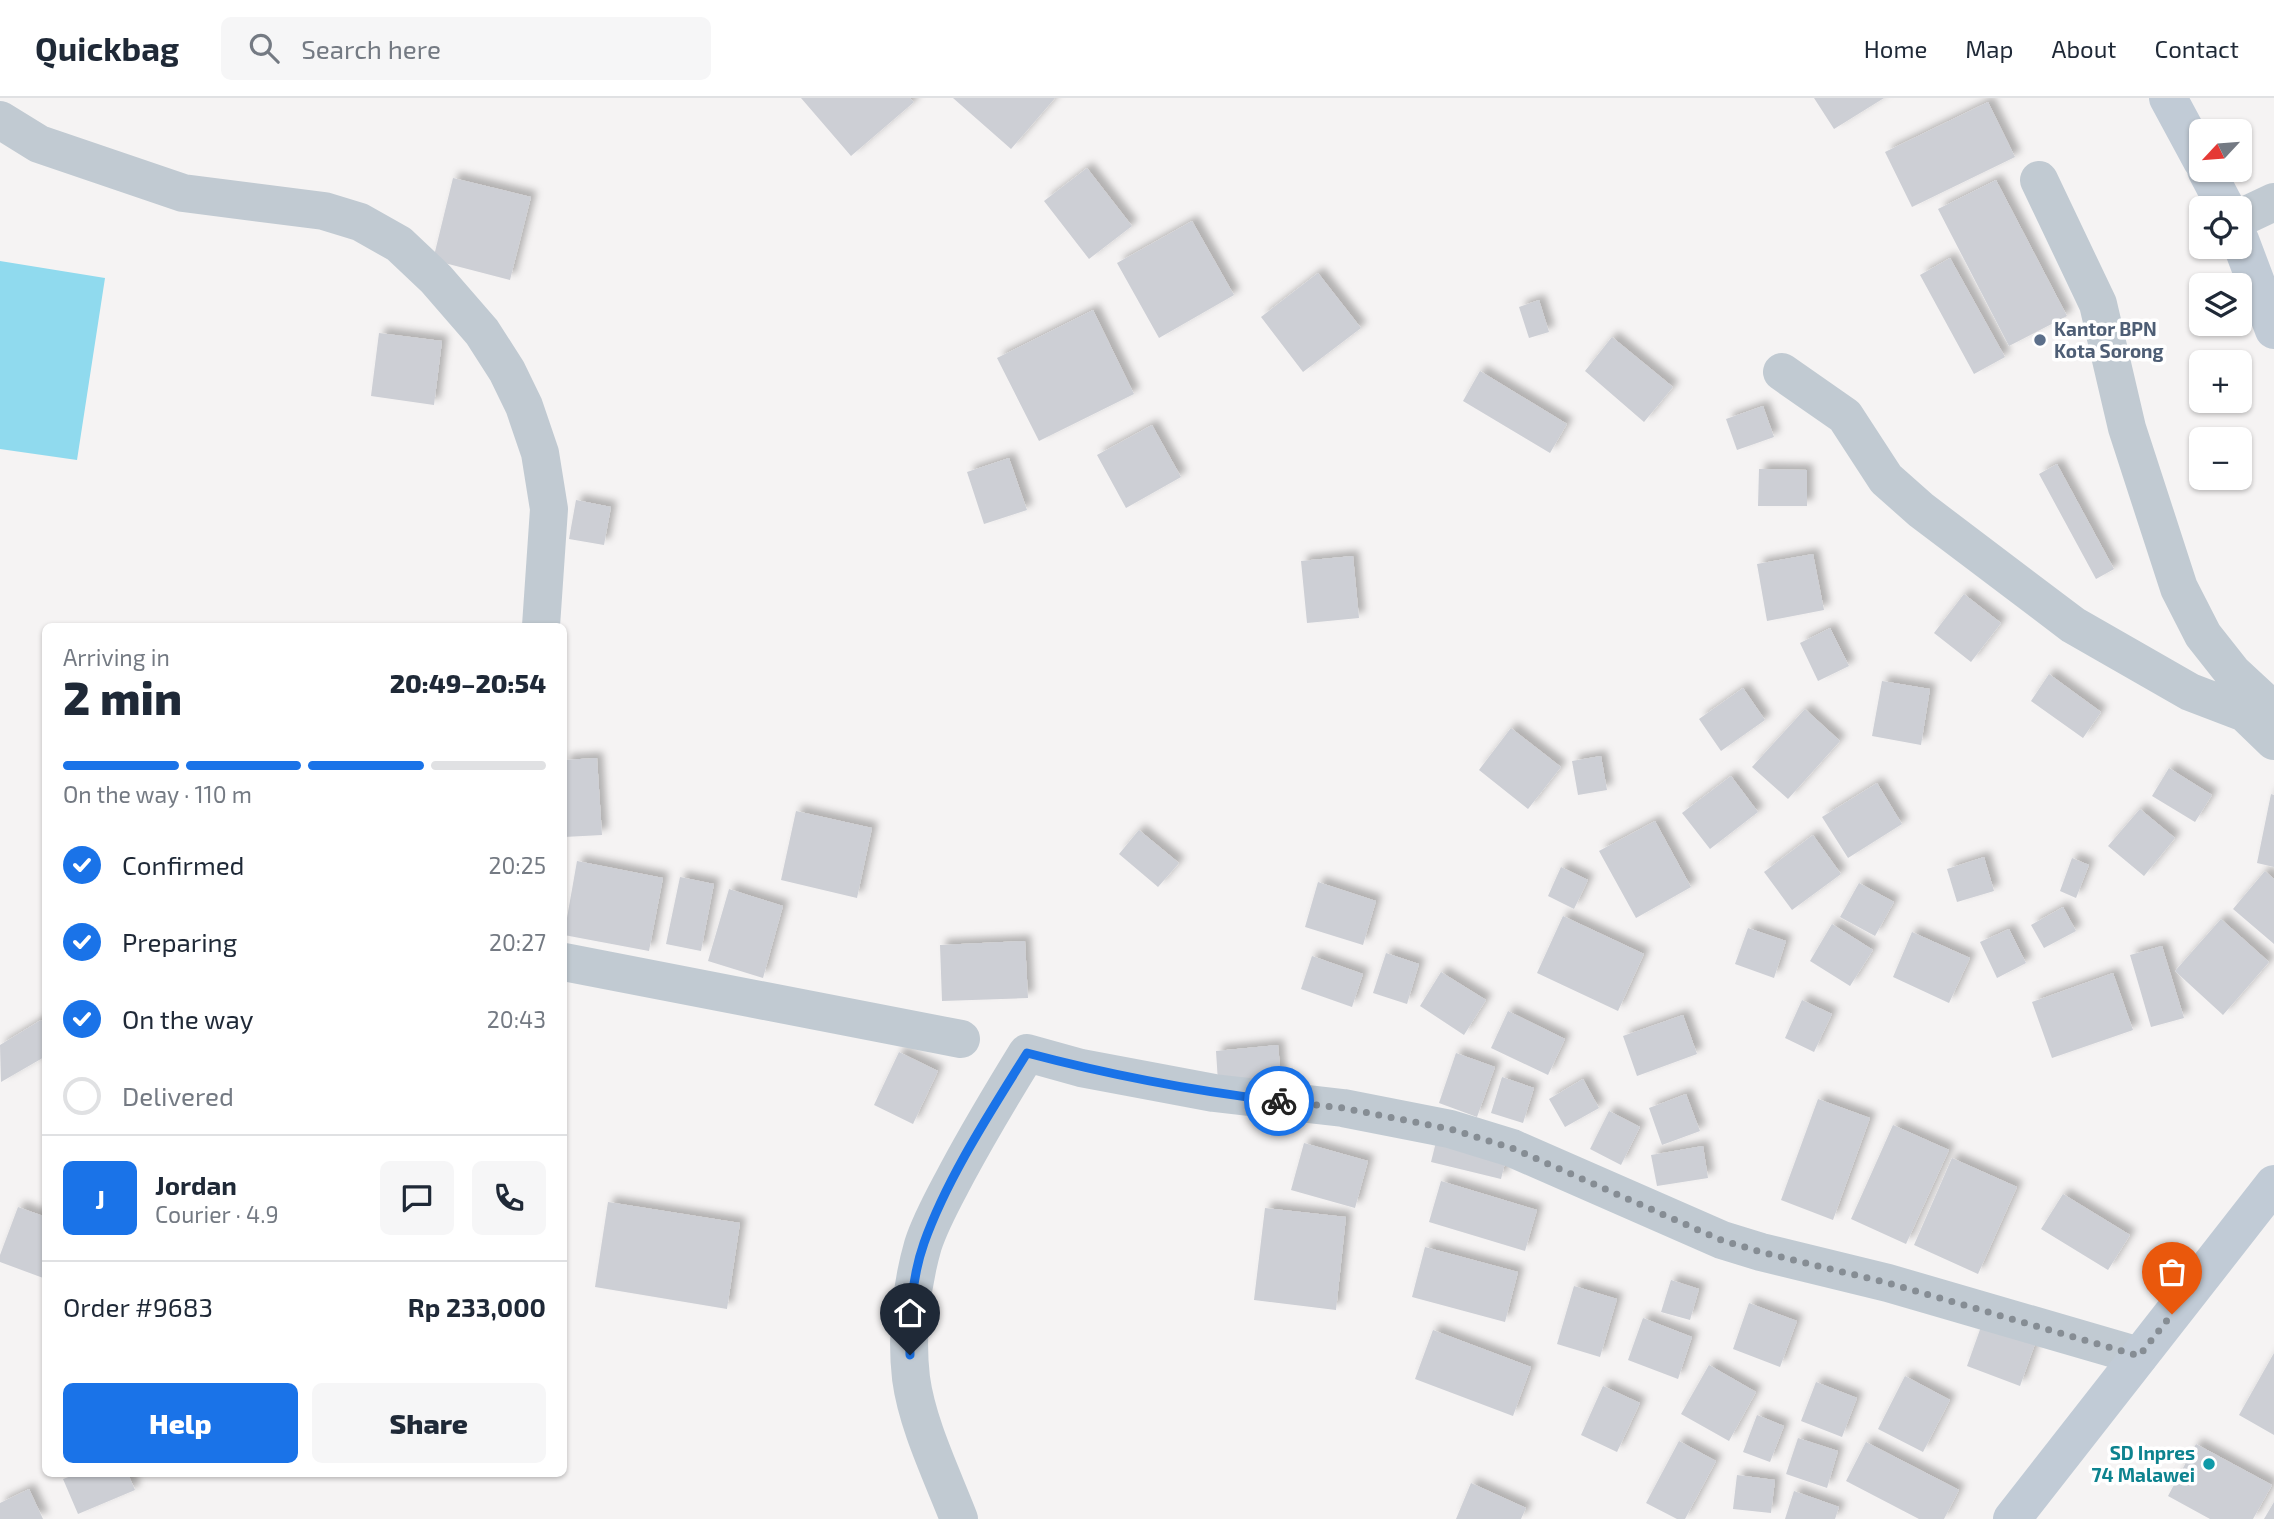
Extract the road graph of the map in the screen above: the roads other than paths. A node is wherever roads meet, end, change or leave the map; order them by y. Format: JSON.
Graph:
{"nodes":[{"id":1,"x":2168,"y":98,"type":"edge"},
{"id":2,"x":0,"y":120,"type":"edge"},
{"id":3,"x":2189,"y":137,"type":"edge"},
{"id":4,"x":2039,"y":180,"type":"dead end"},
{"id":5,"x":2274,"y":202,"type":"edge"},
{"id":6,"x":2252,"y":212,"type":"edge"},
{"id":7,"x":2247,"y":259,"type":"edge"},
{"id":8,"x":2274,"y":330,"type":"edge"},
{"id":9,"x":1782,"y":372,"type":"dead end"},
{"id":10,"x":541,"y":623,"type":"edge"},
{"id":11,"x":2274,"y":711,"type":"edge"},
{"id":12,"x":2274,"y":741,"type":"edge"},
{"id":13,"x":567,"y":963,"type":"edge"},
{"id":14,"x":961,"y":1039,"type":"dead end"},
{"id":15,"x":2274,"y":1184,"type":"edge"},
{"id":16,"x":2139,"y":1356,"type":"junction"},
{"id":17,"x":959,"y":1519,"type":"edge"},
{"id":18,"x":2012,"y":1519,"type":"edge"}],
"edges":[{"from":1,"to":3,"type":"main road"},
{"from":2,"to":10,"type":"street"},
{"from":4,"to":11,"type":"street"},
{"from":5,"to":6,"type":"street"},
{"from":7,"to":8,"type":"main road"},
{"from":9,"to":12,"type":"street"},
{"from":13,"to":14,"type":"street"},
{"from":15,"to":16,"type":"main road"},
{"from":16,"to":17,"type":"street"},
{"from":16,"to":18,"type":"main road"}]}
